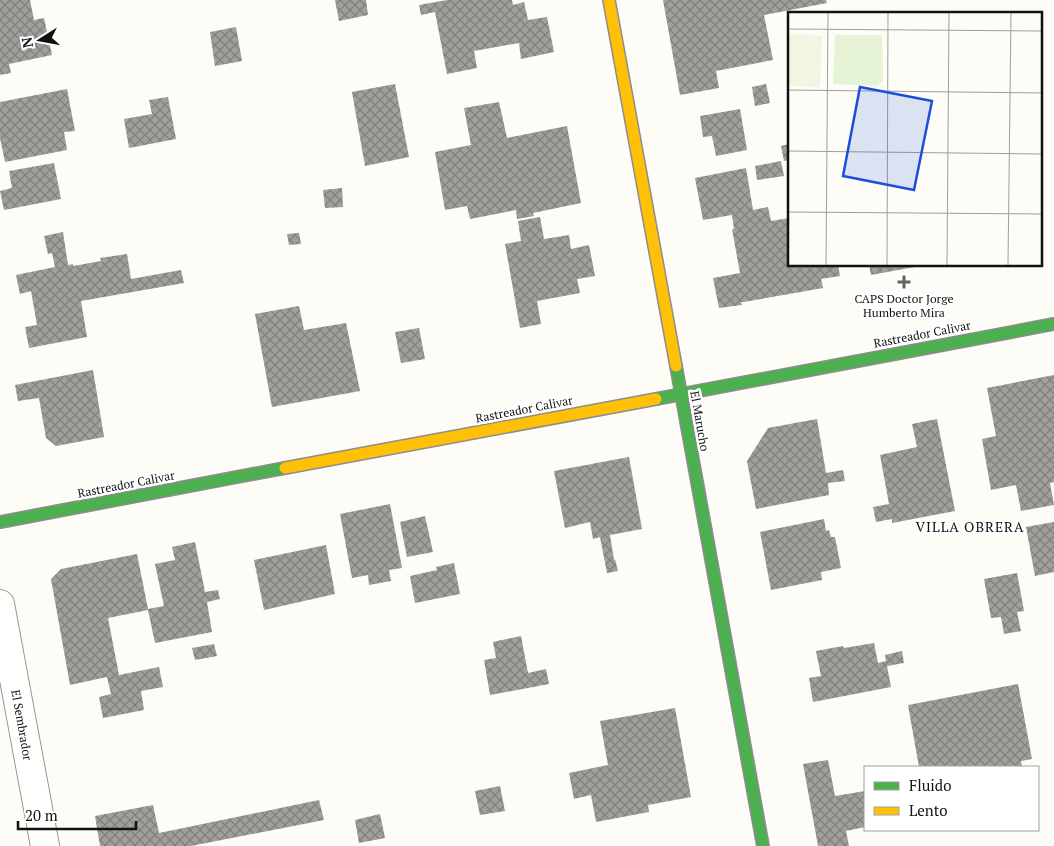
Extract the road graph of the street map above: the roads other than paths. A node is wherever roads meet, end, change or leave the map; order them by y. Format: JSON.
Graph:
{"nodes":[{"id":1,"x":609,"y":0,"type":"edge"},
{"id":2,"x":1054,"y":324,"type":"edge"},
{"id":3,"x":681,"y":394,"type":"junction"},
{"id":4,"x":0,"y":522,"type":"edge"},
{"id":5,"x":0,"y":604,"type":"edge"},
{"id":6,"x":44,"y":846,"type":"edge"},
{"id":7,"x":763,"y":846,"type":"edge"}],
"edges":[{"from":1,"to":3,"type":"main road","name":"El Marucho"},
{"from":2,"to":3,"type":"main road","name":"Rastreador Calivar"},
{"from":3,"to":4,"type":"main road","name":"Rastreador Calivar"},
{"from":3,"to":7,"type":"main road","name":"El Marucho"},
{"from":5,"to":6,"type":"street","name":"El Sembrador"}]}
